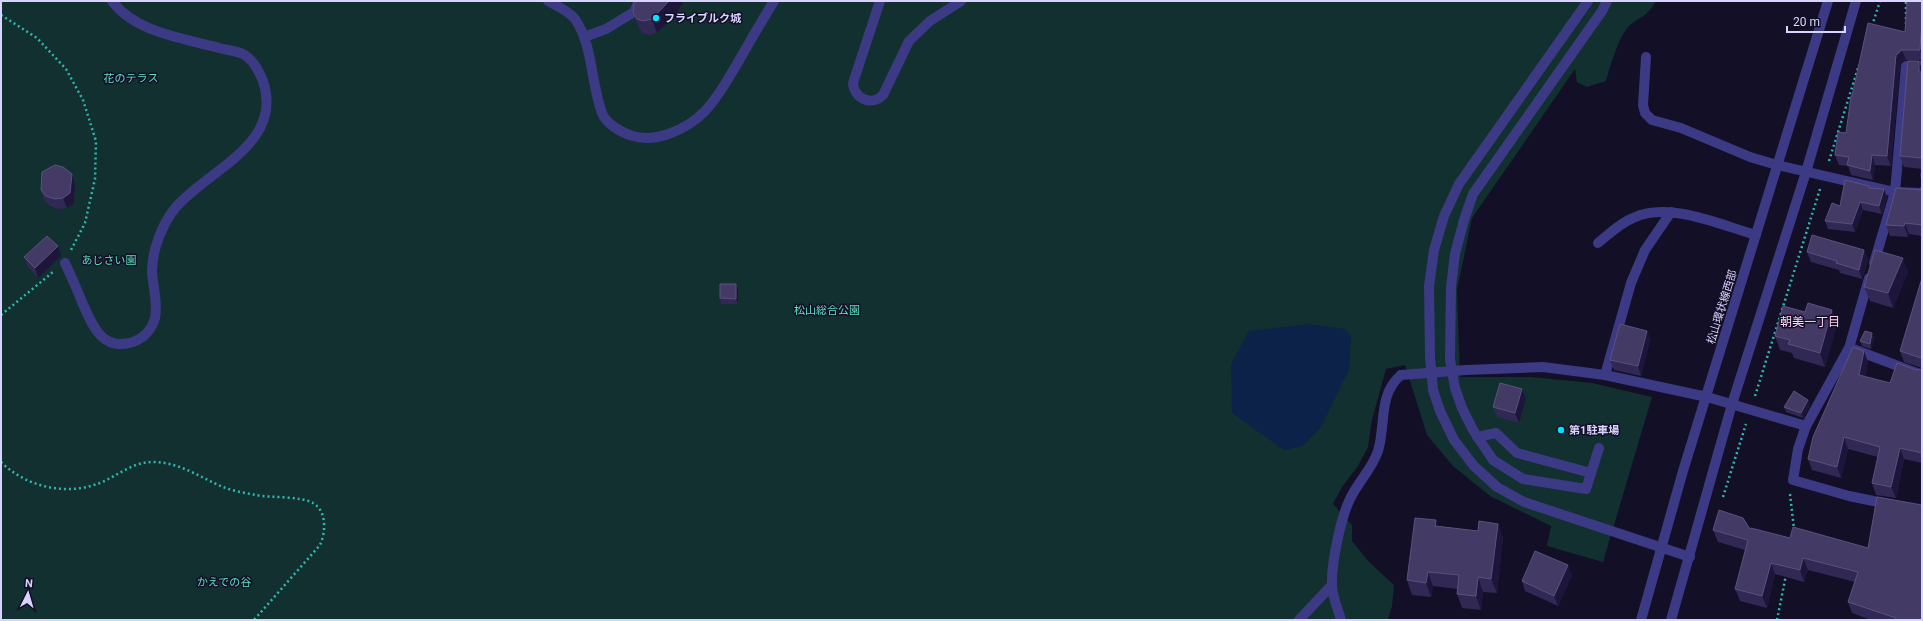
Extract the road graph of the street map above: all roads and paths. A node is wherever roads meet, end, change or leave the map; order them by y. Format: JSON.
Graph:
{"nodes":[{"id":1,"x":112,"y":1,"type":"edge"},
{"id":2,"x":548,"y":1,"type":"edge"},
{"id":3,"x":639,"y":1,"type":"edge"},
{"id":4,"x":774,"y":1,"type":"edge"},
{"id":5,"x":880,"y":1,"type":"edge"},
{"id":6,"x":961,"y":1,"type":"edge"},
{"id":7,"x":1588,"y":1,"type":"edge"},
{"id":8,"x":1607,"y":1,"type":"edge"},
{"id":9,"x":1828,"y":1,"type":"edge"},
{"id":10,"x":1856,"y":1,"type":"edge"},
{"id":11,"x":1880,"y":1,"type":"edge"},
{"id":12,"x":1906,"y":1,"type":"edge"},
{"id":13,"x":1,"y":15,"type":"edge"},
{"id":14,"x":1906,"y":29,"type":"edge"},
{"id":15,"x":1870,"y":32,"type":"edge"},
{"id":16,"x":584,"y":36,"type":"junction"},
{"id":17,"x":1646,"y":57,"type":"dead end"},
{"id":18,"x":1860,"y":62,"type":"edge"},
{"id":19,"x":1922,"y":66,"type":"edge"},
{"id":20,"x":1777,"y":165,"type":"junction"},
{"id":21,"x":1806,"y":172,"type":"junction"},
{"id":22,"x":1824,"y":176,"type":"junction"},
{"id":23,"x":1895,"y":192,"type":"junction"},
{"id":24,"x":1922,"y":194,"type":"edge"},
{"id":25,"x":1671,"y":212,"type":"junction"},
{"id":26,"x":1756,"y":235,"type":"junction"},
{"id":27,"x":1598,"y":243,"type":"dead end"},
{"id":28,"x":65,"y":263,"type":"junction"},
{"id":29,"x":1,"y":315,"type":"edge"},
{"id":30,"x":1849,"y":348,"type":"junction"},
{"id":31,"x":1605,"y":375,"type":"junction"},
{"id":32,"x":1922,"y":375,"type":"edge"},
{"id":33,"x":1707,"y":397,"type":"junction"},
{"id":34,"x":1732,"y":404,"type":"junction"},
{"id":35,"x":1750,"y":410,"type":"junction"},
{"id":36,"x":1806,"y":426,"type":"junction"},
{"id":37,"x":1478,"y":437,"type":"junction"},
{"id":38,"x":1599,"y":448,"type":"dead end"},
{"id":39,"x":1,"y":462,"type":"edge"},
{"id":40,"x":1591,"y":473,"type":"junction"},
{"id":41,"x":1793,"y":480,"type":"junction"},
{"id":42,"x":1722,"y":499,"type":"dead end"},
{"id":43,"x":1900,"y":506,"type":"edge"},
{"id":44,"x":1793,"y":536,"type":"edge"},
{"id":45,"x":1662,"y":548,"type":"junction"},
{"id":46,"x":1690,"y":557,"type":"junction"},
{"id":47,"x":1788,"y":568,"type":"edge"},
{"id":48,"x":1332,"y":585,"type":"junction"},
{"id":49,"x":254,"y":620,"type":"edge"},
{"id":50,"x":1299,"y":620,"type":"edge"},
{"id":51,"x":1341,"y":620,"type":"edge"},
{"id":52,"x":1641,"y":620,"type":"edge"},
{"id":53,"x":1670,"y":620,"type":"edge"},
{"id":54,"x":1777,"y":620,"type":"edge"}],
"edges":[{"from":1,"to":28,"type":"street"},
{"from":2,"to":16,"type":"street"},
{"from":3,"to":16,"type":"street"},
{"from":4,"to":16,"type":"street"},
{"from":5,"to":6,"type":"street"},
{"from":7,"to":45,"type":"street"},
{"from":8,"to":37,"type":"street"},
{"from":9,"to":20,"type":"street","name":"松山環状線西部"},
{"from":10,"to":21,"type":"street"},
{"from":11,"to":15,"type":"path"},
{"from":12,"to":14,"type":"path"},
{"from":13,"to":28,"type":"path"},
{"from":17,"to":20,"type":"street"},
{"from":18,"to":22,"type":"path"},
{"from":19,"to":23,"type":"street"},
{"from":20,"to":21,"type":"street"},
{"from":20,"to":26,"type":"street","name":"松山環状線西部"},
{"from":21,"to":22,"type":"street"},
{"from":21,"to":34,"type":"street"},
{"from":22,"to":23,"type":"street"},
{"from":22,"to":35,"type":"path"},
{"from":23,"to":24,"type":"street"},
{"from":23,"to":30,"type":"street"},
{"from":25,"to":26,"type":"street"},
{"from":25,"to":27,"type":"street"},
{"from":25,"to":31,"type":"street"},
{"from":26,"to":33,"type":"street","name":"松山環状線西部"},
{"from":28,"to":29,"type":"path"},
{"from":30,"to":32,"type":"street"},
{"from":30,"to":36,"type":"street"},
{"from":31,"to":33,"type":"street"},
{"from":31,"to":48,"type":"street","bridge":true},
{"from":33,"to":34,"type":"street"},
{"from":33,"to":45,"type":"street","name":"松山環状線西部"},
{"from":34,"to":35,"type":"street"},
{"from":34,"to":46,"type":"street"},
{"from":35,"to":36,"type":"street"},
{"from":35,"to":42,"type":"path"},
{"from":36,"to":41,"type":"street"},
{"from":37,"to":40,"type":"street"},
{"from":37,"to":40,"type":"street"},
{"from":38,"to":40,"type":"street"},
{"from":39,"to":49,"type":"path"},
{"from":41,"to":43,"type":"street"},
{"from":41,"to":44,"type":"path"},
{"from":45,"to":46,"type":"street"},
{"from":45,"to":52,"type":"street","name":"松山環状線西部"},
{"from":46,"to":53,"type":"street"},
{"from":47,"to":54,"type":"path"},
{"from":48,"to":50,"type":"street"},
{"from":48,"to":51,"type":"street"}]}
